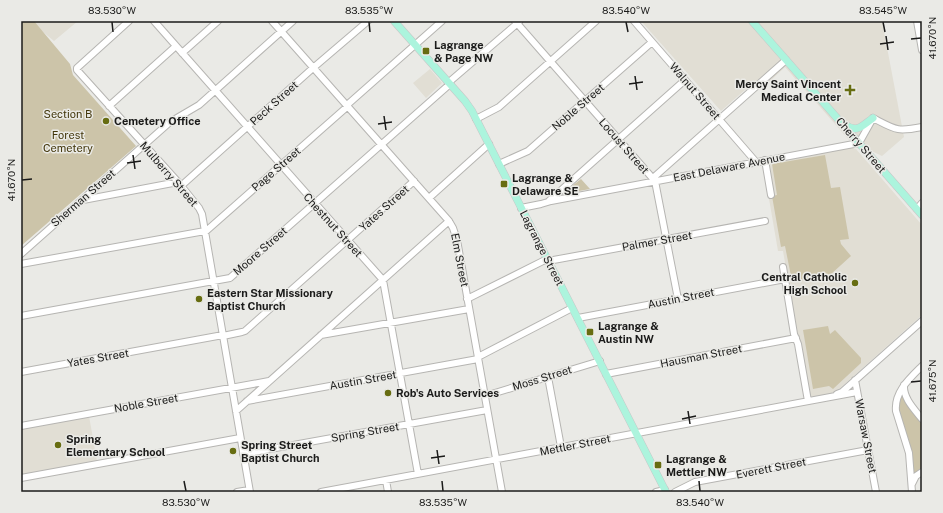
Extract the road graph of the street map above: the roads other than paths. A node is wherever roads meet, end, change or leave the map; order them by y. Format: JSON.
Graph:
{"nodes":[{"id":1,"x":129,"y":21,"type":"edge"},
{"id":2,"x":154,"y":21,"type":"edge"},
{"id":3,"x":218,"y":21,"type":"edge"},
{"id":4,"x":272,"y":21,"type":"edge"},
{"id":5,"x":293,"y":21,"type":"edge"},
{"id":6,"x":368,"y":21,"type":"edge"},
{"id":7,"x":394,"y":21,"type":"edge"},
{"id":8,"x":442,"y":21,"type":"edge"},
{"id":9,"x":596,"y":21,"type":"edge"},
{"id":10,"x":634,"y":21,"type":"edge"},
{"id":11,"x":752,"y":21,"type":"edge"},
{"id":12,"x":917,"y":21,"type":"edge"},
{"id":13,"x":517,"y":22,"type":"edge"},
{"id":14,"x":281,"y":32,"type":"junction"},
{"id":15,"x":921,"y":41,"type":"edge"},
{"id":16,"x":652,"y":42,"type":"junction"},
{"id":17,"x":415,"y":45,"type":"junction"},
{"id":18,"x":176,"y":46,"type":"junction"},
{"id":19,"x":922,"y":50,"type":"edge"},
{"id":20,"x":182,"y":53,"type":"junction"},
{"id":21,"x":786,"y":60,"type":"junction"},
{"id":22,"x":550,"y":61,"type":"junction"},
{"id":23,"x":313,"y":68,"type":"junction"},
{"id":24,"x":686,"y":80,"type":"junction"},
{"id":25,"x":449,"y":84,"type":"junction"},
{"id":26,"x":215,"y":91,"type":"junction"},
{"id":27,"x":585,"y":101,"type":"junction"},
{"id":28,"x":109,"y":106,"type":"junction"},
{"id":29,"x":347,"y":106,"type":"junction"},
{"id":30,"x":837,"y":118,"type":"junction"},
{"id":31,"x":873,"y":118,"type":"junction"},
{"id":32,"x":476,"y":120,"type":"junction"},
{"id":33,"x":720,"y":120,"type":"junction"},
{"id":34,"x":247,"y":126,"type":"junction"},
{"id":35,"x":922,"y":127,"type":"edge"},
{"id":36,"x":619,"y":139,"type":"junction"},
{"id":37,"x":859,"y":143,"type":"junction"},
{"id":38,"x":381,"y":144,"type":"junction"},
{"id":39,"x":489,"y":144,"type":"junction"},
{"id":40,"x":144,"y":145,"type":"junction"},
{"id":41,"x":765,"y":160,"type":"junction"},
{"id":42,"x":756,"y":162,"type":"junction"},
{"id":43,"x":499,"y":164,"type":"junction"},
{"id":44,"x":280,"y":165,"type":"junction"},
{"id":45,"x":654,"y":180,"type":"junction"},
{"id":46,"x":414,"y":181,"type":"junction"},
{"id":47,"x":179,"y":184,"type":"junction"},
{"id":48,"x":771,"y":195,"type":"dead end"},
{"id":49,"x":429,"y":198,"type":"junction"},
{"id":50,"x":81,"y":200,"type":"junction"},
{"id":51,"x":548,"y":202,"type":"junction"},
{"id":52,"x":922,"y":202,"type":"edge"},
{"id":53,"x":314,"y":204,"type":"junction"},
{"id":54,"x":521,"y":208,"type":"junction"},
{"id":55,"x":919,"y":212,"type":"edge"},
{"id":56,"x":449,"y":221,"type":"junction"},
{"id":57,"x":765,"y":221,"type":"dead end"},
{"id":58,"x":205,"y":231,"type":"junction"},
{"id":59,"x":666,"y":239,"type":"junction"},
{"id":60,"x":347,"y":240,"type":"junction"},
{"id":61,"x":21,"y":254,"type":"edge"},
{"id":62,"x":548,"y":260,"type":"junction"},
{"id":63,"x":21,"y":264,"type":"edge"},
{"id":64,"x":783,"y":267,"type":"dead end"},
{"id":65,"x":785,"y":279,"type":"junction"},
{"id":66,"x":383,"y":280,"type":"junction"},
{"id":67,"x":214,"y":281,"type":"junction"},
{"id":68,"x":467,"y":299,"type":"junction"},
{"id":69,"x":678,"y":299,"type":"junction"},
{"id":70,"x":572,"y":308,"type":"junction"},
{"id":71,"x":469,"y":309,"type":"junction"},
{"id":72,"x":21,"y":316,"type":"edge"},
{"id":73,"x":578,"y":318,"type":"junction"},
{"id":74,"x":922,"y":321,"type":"edge"},
{"id":75,"x":391,"y":323,"type":"junction"},
{"id":76,"x":223,"y":335,"type":"junction"},
{"id":77,"x":321,"y":335,"type":"junction"},
{"id":78,"x":796,"y":338,"type":"junction"},
{"id":79,"x":478,"y":358,"type":"junction"},
{"id":80,"x":600,"y":361,"type":"junction"},
{"id":81,"x":922,"y":366,"type":"edge"},
{"id":82,"x":21,"y":372,"type":"edge"},
{"id":83,"x":400,"y":374,"type":"junction"},
{"id":84,"x":606,"y":374,"type":"junction"},
{"id":85,"x":548,"y":376,"type":"junction"},
{"id":86,"x":270,"y":380,"type":"junction"},
{"id":87,"x":855,"y":380,"type":"junction"},
{"id":88,"x":904,"y":385,"type":"junction"},
{"id":89,"x":232,"y":387,"type":"junction"},
{"id":90,"x":858,"y":392,"type":"junction"},
{"id":91,"x":485,"y":396,"type":"junction"},
{"id":92,"x":828,"y":397,"type":"junction"},
{"id":93,"x":247,"y":401,"type":"junction"},
{"id":94,"x":808,"y":401,"type":"junction"},
{"id":95,"x":487,"y":410,"type":"junction"},
{"id":96,"x":236,"y":412,"type":"junction"},
{"id":97,"x":922,"y":418,"type":"edge"},
{"id":98,"x":409,"y":424,"type":"junction"},
{"id":99,"x":21,"y":426,"type":"edge"},
{"id":100,"x":636,"y":433,"type":"junction"},
{"id":101,"x":240,"y":438,"type":"junction"},
{"id":102,"x":561,"y":448,"type":"junction"},
{"id":103,"x":868,"y":450,"type":"junction"},
{"id":104,"x":243,"y":454,"type":"junction"},
{"id":105,"x":496,"y":459,"type":"junction"},
{"id":106,"x":922,"y":472,"type":"edge"},
{"id":107,"x":418,"y":474,"type":"junction"},
{"id":108,"x":21,"y":478,"type":"edge"},
{"id":109,"x":386,"y":480,"type":"junction"},
{"id":110,"x":250,"y":491,"type":"edge"},
{"id":111,"x":666,"y":491,"type":"edge"},
{"id":112,"x":912,"y":491,"type":"edge"},
{"id":113,"x":237,"y":492,"type":"edge"},
{"id":114,"x":322,"y":492,"type":"edge"},
{"id":115,"x":388,"y":492,"type":"edge"},
{"id":116,"x":502,"y":492,"type":"edge"},
{"id":117,"x":656,"y":492,"type":"edge"},
{"id":118,"x":675,"y":492,"type":"edge"},
{"id":119,"x":876,"y":492,"type":"edge"}],
"edges":[{"from":1,"to":28,"type":"street","name":"Mulberry Street"},
{"from":2,"to":18,"type":"street","name":"Chestnut Street"},
{"from":3,"to":20,"type":"street"},
{"from":4,"to":14,"type":"street","name":"Elm Street"},
{"from":5,"to":14,"type":"street","name":"Sherman Street"},
{"from":6,"to":23,"type":"street","name":"Peck Street"},
{"from":7,"to":17,"type":"main road","name":"Lagrange Street"},
{"from":8,"to":17,"type":"street","name":"Page Street"},
{"from":9,"to":22,"type":"street"},
{"from":10,"to":16,"type":"street","name":"Walnut Street"},
{"from":11,"to":21,"type":"main road","name":"Cherry Street"},
{"from":12,"to":15,"type":"street"},
{"from":13,"to":22,"type":"street","name":"Locust Street"},
{"from":13,"to":25,"type":"street","name":"Moore Street"},
{"from":14,"to":23,"type":"street","name":"Elm Street"},
{"from":14,"to":26,"type":"street","name":"Sherman Street"},
{"from":15,"to":19,"type":"street"},
{"from":16,"to":24,"type":"street","name":"Walnut Street"},
{"from":16,"to":27,"type":"street","name":"Noble Street"},
{"from":17,"to":25,"type":"main road","name":"Lagrange Street"},
{"from":17,"to":29,"type":"street","name":"Page Street"},
{"from":18,"to":20,"type":"street","name":"Chestnut Street"},
{"from":18,"to":28,"type":"street"},
{"from":20,"to":26,"type":"street","name":"Chestnut Street"},
{"from":21,"to":30,"type":"main road","name":"Cherry Street"},
{"from":21,"to":33,"type":"street"},
{"from":22,"to":27,"type":"street","name":"Locust Street"},
{"from":22,"to":32,"type":"street"},
{"from":23,"to":29,"type":"street","name":"Elm Street"},
{"from":23,"to":34,"type":"street","name":"Peck Street"},
{"from":24,"to":33,"type":"street","name":"Walnut Street"},
{"from":24,"to":36,"type":"street"},
{"from":25,"to":32,"type":"main road","name":"Lagrange Street"},
{"from":25,"to":38,"type":"street","name":"Moore Street"},
{"from":26,"to":34,"type":"street","name":"Chestnut Street"},
{"from":26,"to":40,"type":"street","name":"Sherman Street"},
{"from":27,"to":36,"type":"street","name":"Locust Street"},
{"from":27,"to":43,"type":"street","name":"Noble Street"},
{"from":28,"to":40,"type":"street","name":"Mulberry Street"},
{"from":29,"to":38,"type":"street","name":"Elm Street"},
{"from":29,"to":44,"type":"street","name":"Page Street"},
{"from":30,"to":31,"type":"main road"},
{"from":30,"to":37,"type":"main road","name":"Cherry Street"},
{"from":31,"to":35,"type":"street"},
{"from":31,"to":37,"type":"street"},
{"from":32,"to":39,"type":"main road","name":"Lagrange Street"},
{"from":33,"to":42,"type":"street","name":"Walnut Street"},
{"from":33,"to":45,"type":"street"},
{"from":34,"to":44,"type":"street","name":"Chestnut Street"},
{"from":34,"to":47,"type":"street","name":"Peck Street"},
{"from":36,"to":45,"type":"street","name":"Locust Street"},
{"from":36,"to":51,"type":"street"},
{"from":37,"to":41,"type":"street","name":"East Delaware Avenue"},
{"from":37,"to":55,"type":"main road","name":"Cherry Street"},
{"from":38,"to":46,"type":"street","name":"Elm Street"},
{"from":38,"to":53,"type":"street","name":"Moore Street"},
{"from":39,"to":43,"type":"main road","name":"Lagrange Street"},
{"from":39,"to":49,"type":"street"},
{"from":40,"to":47,"type":"street","name":"Mulberry Street"},
{"from":40,"to":50,"type":"street","name":"Sherman Street"},
{"from":41,"to":42,"type":"street","name":"East Delaware Avenue"},
{"from":41,"to":48,"type":"street"},
{"from":42,"to":45,"type":"street","name":"East Delaware Avenue"},
{"from":43,"to":54,"type":"main road","name":"Lagrange Street"},
{"from":44,"to":53,"type":"street","name":"Chestnut Street"},
{"from":44,"to":58,"type":"street","name":"Page Street"},
{"from":45,"to":51,"type":"street","name":"East Delaware Avenue"},
{"from":45,"to":59,"type":"street","name":"Locust Street"},
{"from":46,"to":49,"type":"street","name":"Elm Street"},
{"from":46,"to":60,"type":"street","name":"Yates Street"},
{"from":47,"to":50,"type":"street"},
{"from":47,"to":58,"type":"street","name":"Mulberry Street"},
{"from":49,"to":56,"type":"street","name":"Elm Street"},
{"from":50,"to":61,"type":"street","name":"Sherman Street"},
{"from":51,"to":54,"type":"street","name":"East Delaware Avenue"},
{"from":52,"to":55,"type":"street"},
{"from":53,"to":60,"type":"street","name":"Chestnut Street"},
{"from":53,"to":67,"type":"street","name":"Moore Street"},
{"from":54,"to":62,"type":"main road","name":"Lagrange Street"},
{"from":56,"to":66,"type":"street"},
{"from":56,"to":68,"type":"street","name":"Elm Street"},
{"from":57,"to":59,"type":"street","name":"Palmer Street"},
{"from":58,"to":63,"type":"street"},
{"from":58,"to":67,"type":"street","name":"Mulberry Street"},
{"from":59,"to":62,"type":"street","name":"Palmer Street"},
{"from":59,"to":69,"type":"street","name":"Locust Street"},
{"from":60,"to":66,"type":"street","name":"Chestnut Street"},
{"from":60,"to":76,"type":"street","name":"Yates Street"},
{"from":62,"to":68,"type":"street","name":"Palmer Street"},
{"from":62,"to":70,"type":"main road","name":"Lagrange Street"},
{"from":64,"to":65,"type":"street"},
{"from":65,"to":69,"type":"street","name":"Austin Street"},
{"from":65,"to":78,"type":"street"},
{"from":66,"to":75,"type":"street"},
{"from":66,"to":77,"type":"street"},
{"from":67,"to":72,"type":"street","name":"Moore Street"},
{"from":67,"to":76,"type":"street","name":"Mulberry Street"},
{"from":68,"to":71,"type":"street","name":"Elm Street"},
{"from":69,"to":73,"type":"street","name":"Austin Street"},
{"from":70,"to":73,"type":"main road","name":"Lagrange Street"},
{"from":70,"to":79,"type":"street","name":"Austin Street"},
{"from":71,"to":75,"type":"street"},
{"from":71,"to":79,"type":"street","name":"Elm Street"},
{"from":73,"to":80,"type":"main road","name":"Lagrange Street"},
{"from":74,"to":87,"type":"street","name":"Mettler Street"},
{"from":75,"to":77,"type":"street"},
{"from":75,"to":83,"type":"street"},
{"from":76,"to":82,"type":"street","name":"Yates Street"},
{"from":76,"to":89,"type":"street","name":"Mulberry Street"},
{"from":77,"to":86,"type":"street"},
{"from":78,"to":84,"type":"street","name":"Hausman Street"},
{"from":78,"to":94,"type":"street"},
{"from":79,"to":83,"type":"street","name":"Austin Street"},
{"from":79,"to":91,"type":"street","name":"Elm Street"},
{"from":80,"to":84,"type":"main road","name":"Lagrange Street"},
{"from":80,"to":85,"type":"street","name":"Moss Street"},
{"from":81,"to":88,"type":"street"},
{"from":83,"to":93,"type":"street","name":"Austin Street"},
{"from":83,"to":98,"type":"street"},
{"from":84,"to":100,"type":"main road","name":"Lagrange Street"},
{"from":85,"to":91,"type":"street","name":"Moss Street"},
{"from":85,"to":102,"type":"street"},
{"from":86,"to":89,"type":"street","name":"Noble Street"},
{"from":86,"to":93,"type":"street"},
{"from":87,"to":90,"type":"street","name":"Warsaw Street"},
{"from":87,"to":92,"type":"street","name":"Mettler Street"},
{"from":88,"to":97,"type":"street"},
{"from":88,"to":112,"type":"street"},
{"from":89,"to":96,"type":"street","name":"Mulberry Street"},
{"from":89,"to":99,"type":"street","name":"Noble Street"},
{"from":90,"to":92,"type":"street","name":"Mettler Street"},
{"from":90,"to":103,"type":"street","name":"Warsaw Street"},
{"from":91,"to":95,"type":"street","name":"Elm Street"},
{"from":92,"to":94,"type":"street","name":"Mettler Street"},
{"from":93,"to":96,"type":"street"},
{"from":94,"to":100,"type":"street","name":"Mettler Street"},
{"from":95,"to":98,"type":"street","name":"Spring Street"},
{"from":95,"to":105,"type":"street","name":"Elm Street"},
{"from":96,"to":101,"type":"street","name":"Mulberry Street"},
{"from":98,"to":104,"type":"street","name":"Spring Street"},
{"from":98,"to":107,"type":"street"},
{"from":100,"to":102,"type":"street","name":"Mettler Street"},
{"from":100,"to":111,"type":"main road","name":"Lagrange Street"},
{"from":101,"to":104,"type":"street","name":"Mulberry Street"},
{"from":101,"to":108,"type":"street"},
{"from":102,"to":105,"type":"street","name":"Mettler Street"},
{"from":103,"to":118,"type":"street","name":"Everett Street"},
{"from":103,"to":119,"type":"street","name":"Warsaw Street"},
{"from":104,"to":110,"type":"street","name":"Mulberry Street"},
{"from":105,"to":107,"type":"street","name":"Mettler Street"},
{"from":105,"to":116,"type":"street","name":"Elm Street"},
{"from":106,"to":112,"type":"street"},
{"from":107,"to":109,"type":"street","name":"Mettler Street"},
{"from":109,"to":114,"type":"street","name":"Mettler Street"},
{"from":109,"to":115,"type":"street"},
{"from":110,"to":113,"type":"street"},
{"from":111,"to":117,"type":"street"}]}
